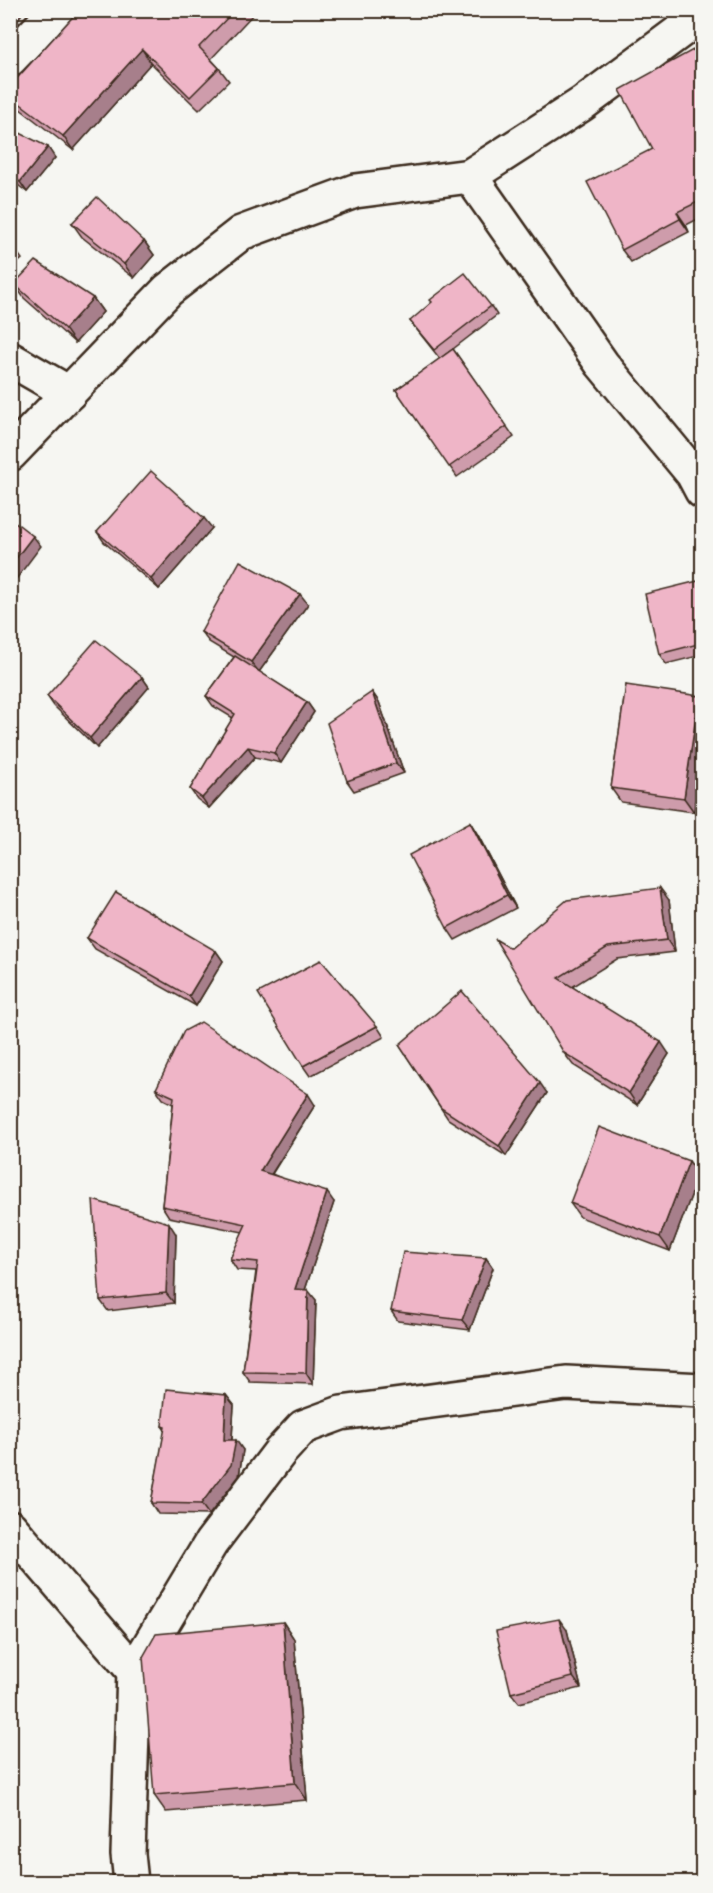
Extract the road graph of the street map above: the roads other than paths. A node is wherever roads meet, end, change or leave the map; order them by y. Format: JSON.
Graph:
{"nodes":[{"id":1,"x":57,"y":10,"type":"edge"},
{"id":2,"x":702,"y":15,"type":"edge"},
{"id":3,"x":10,"y":59,"type":"edge"},
{"id":4,"x":470,"y":176,"type":"junction"},
{"id":5,"x":10,"y":359,"type":"edge"},
{"id":6,"x":69,"y":393,"type":"junction"},
{"id":7,"x":10,"y":454,"type":"edge"},
{"id":8,"x":702,"y":491,"type":"edge"},
{"id":9,"x":702,"y":1390,"type":"edge"},
{"id":10,"x":10,"y":1527,"type":"edge"},
{"id":11,"x":134,"y":1671,"type":"junction"},
{"id":12,"x":131,"y":1882,"type":"edge"}],
"edges":[{"from":1,"to":3,"type":"street"},
{"from":2,"to":4,"type":"street"},
{"from":4,"to":6,"type":"street"},
{"from":4,"to":8,"type":"street"},
{"from":5,"to":6,"type":"street"},
{"from":6,"to":7,"type":"street"},
{"from":9,"to":11,"type":"street"},
{"from":10,"to":11,"type":"street"},
{"from":11,"to":12,"type":"street"}]}
